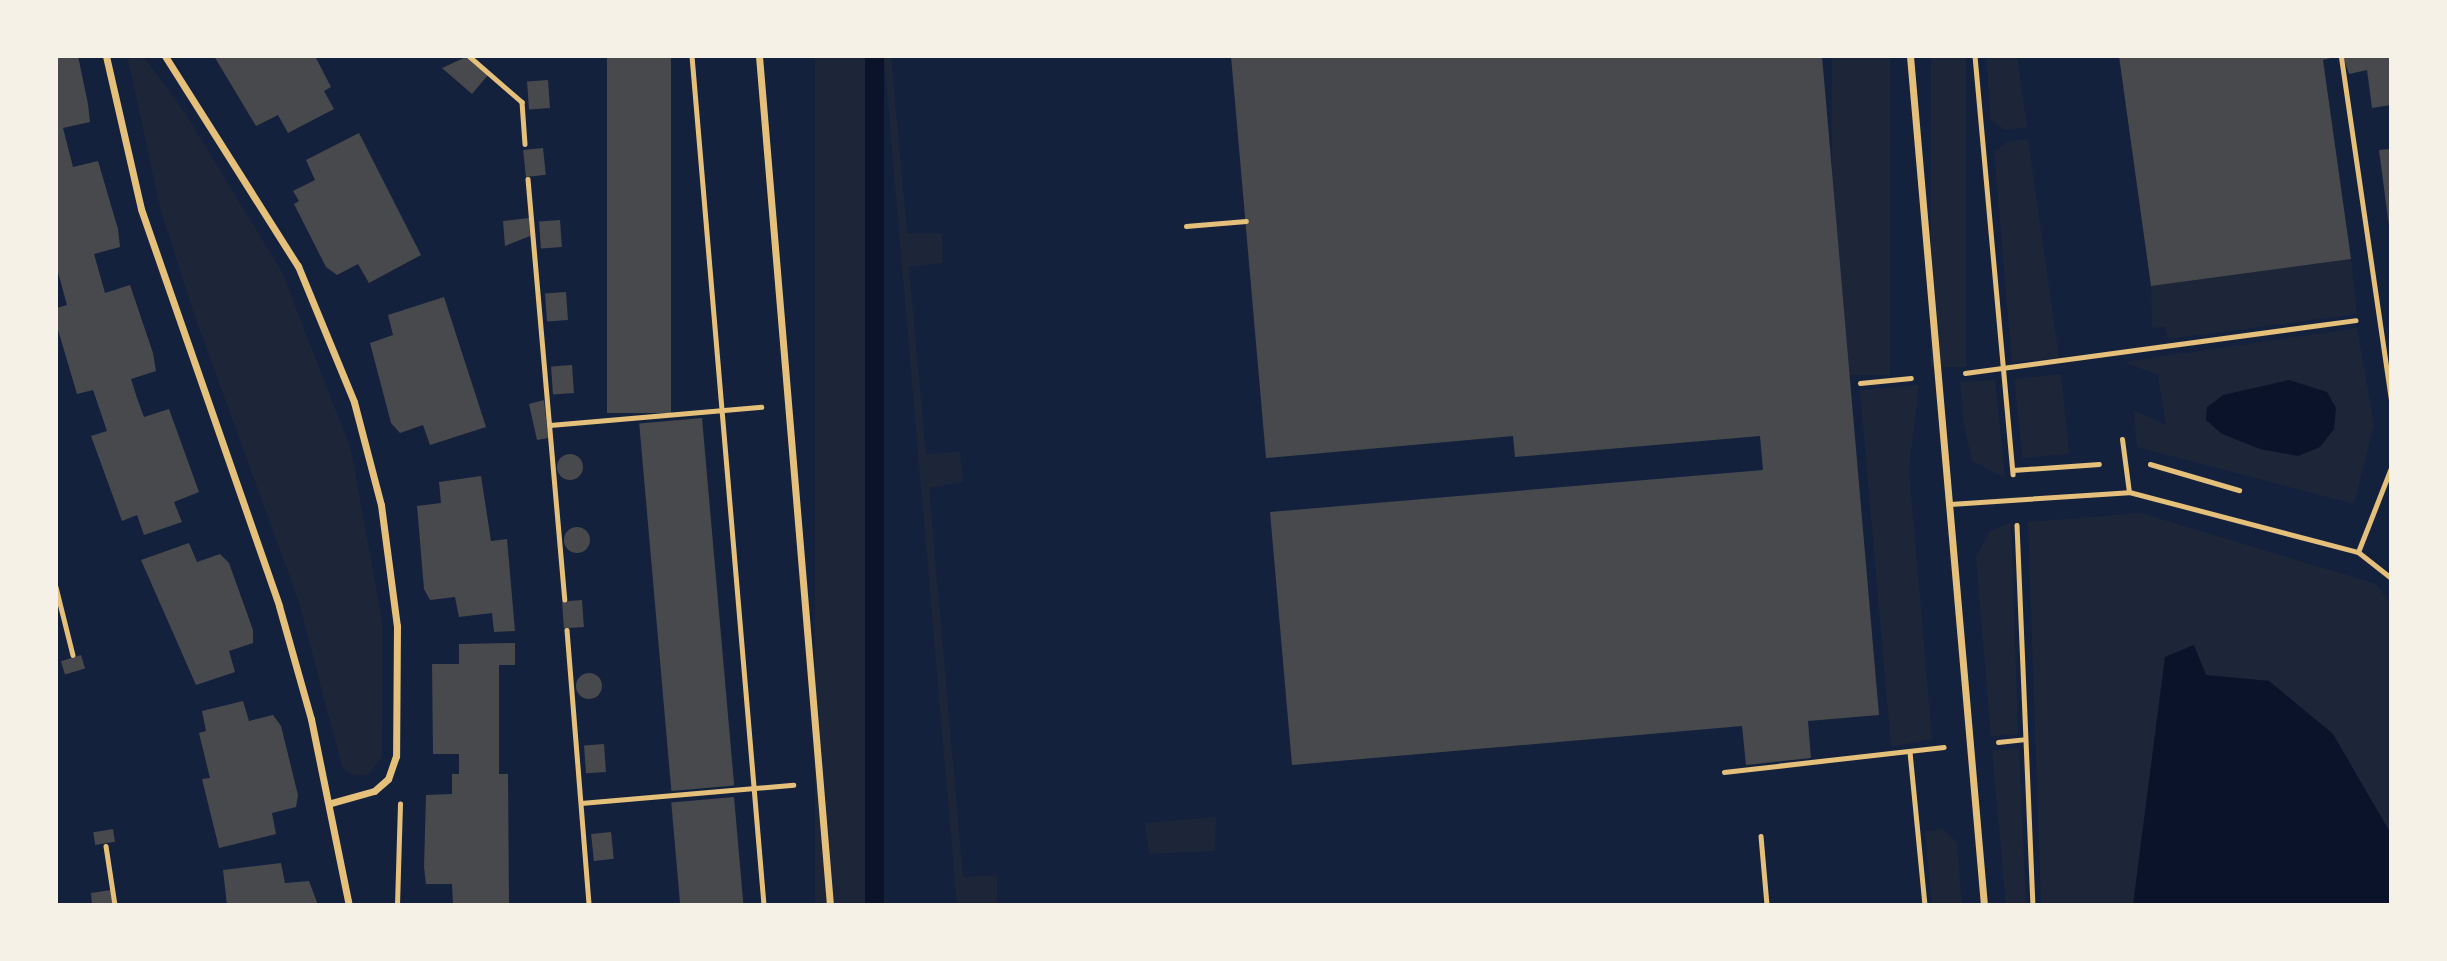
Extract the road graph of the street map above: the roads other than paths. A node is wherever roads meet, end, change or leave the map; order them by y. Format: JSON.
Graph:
{"nodes":[{"id":1,"x":106,"y":56,"type":"edge"},
{"id":2,"x":164,"y":56,"type":"edge"},
{"id":3,"x":759,"y":56,"type":"edge"},
{"id":4,"x":1910,"y":56,"type":"edge"},
{"id":5,"x":2341,"y":57,"type":"edge"},
{"id":6,"x":2391,"y":399,"type":"edge"},
{"id":7,"x":2122,"y":439,"type":"dead end"},
{"id":8,"x":2391,"y":468,"type":"edge"},
{"id":9,"x":2129,"y":492,"type":"junction"},
{"id":10,"x":1950,"y":504,"type":"junction"},
{"id":11,"x":2358,"y":552,"type":"junction"},
{"id":12,"x":2391,"y":578,"type":"edge"},
{"id":13,"x":331,"y":803,"type":"junction"},
{"id":14,"x":349,"y":905,"type":"edge"},
{"id":15,"x":830,"y":905,"type":"edge"},
{"id":16,"x":1984,"y":905,"type":"edge"}],
"edges":[{"from":1,"to":13,"type":"street"},
{"from":2,"to":13,"type":"street"},
{"from":3,"to":15,"type":"street"},
{"from":4,"to":10,"type":"street"},
{"from":5,"to":6,"type":"lane"},
{"from":7,"to":9,"type":"lane"},
{"from":8,"to":11,"type":"lane"},
{"from":9,"to":10,"type":"lane"},
{"from":9,"to":11,"type":"lane"},
{"from":10,"to":16,"type":"street"},
{"from":11,"to":12,"type":"lane"},
{"from":13,"to":14,"type":"street"}]}
